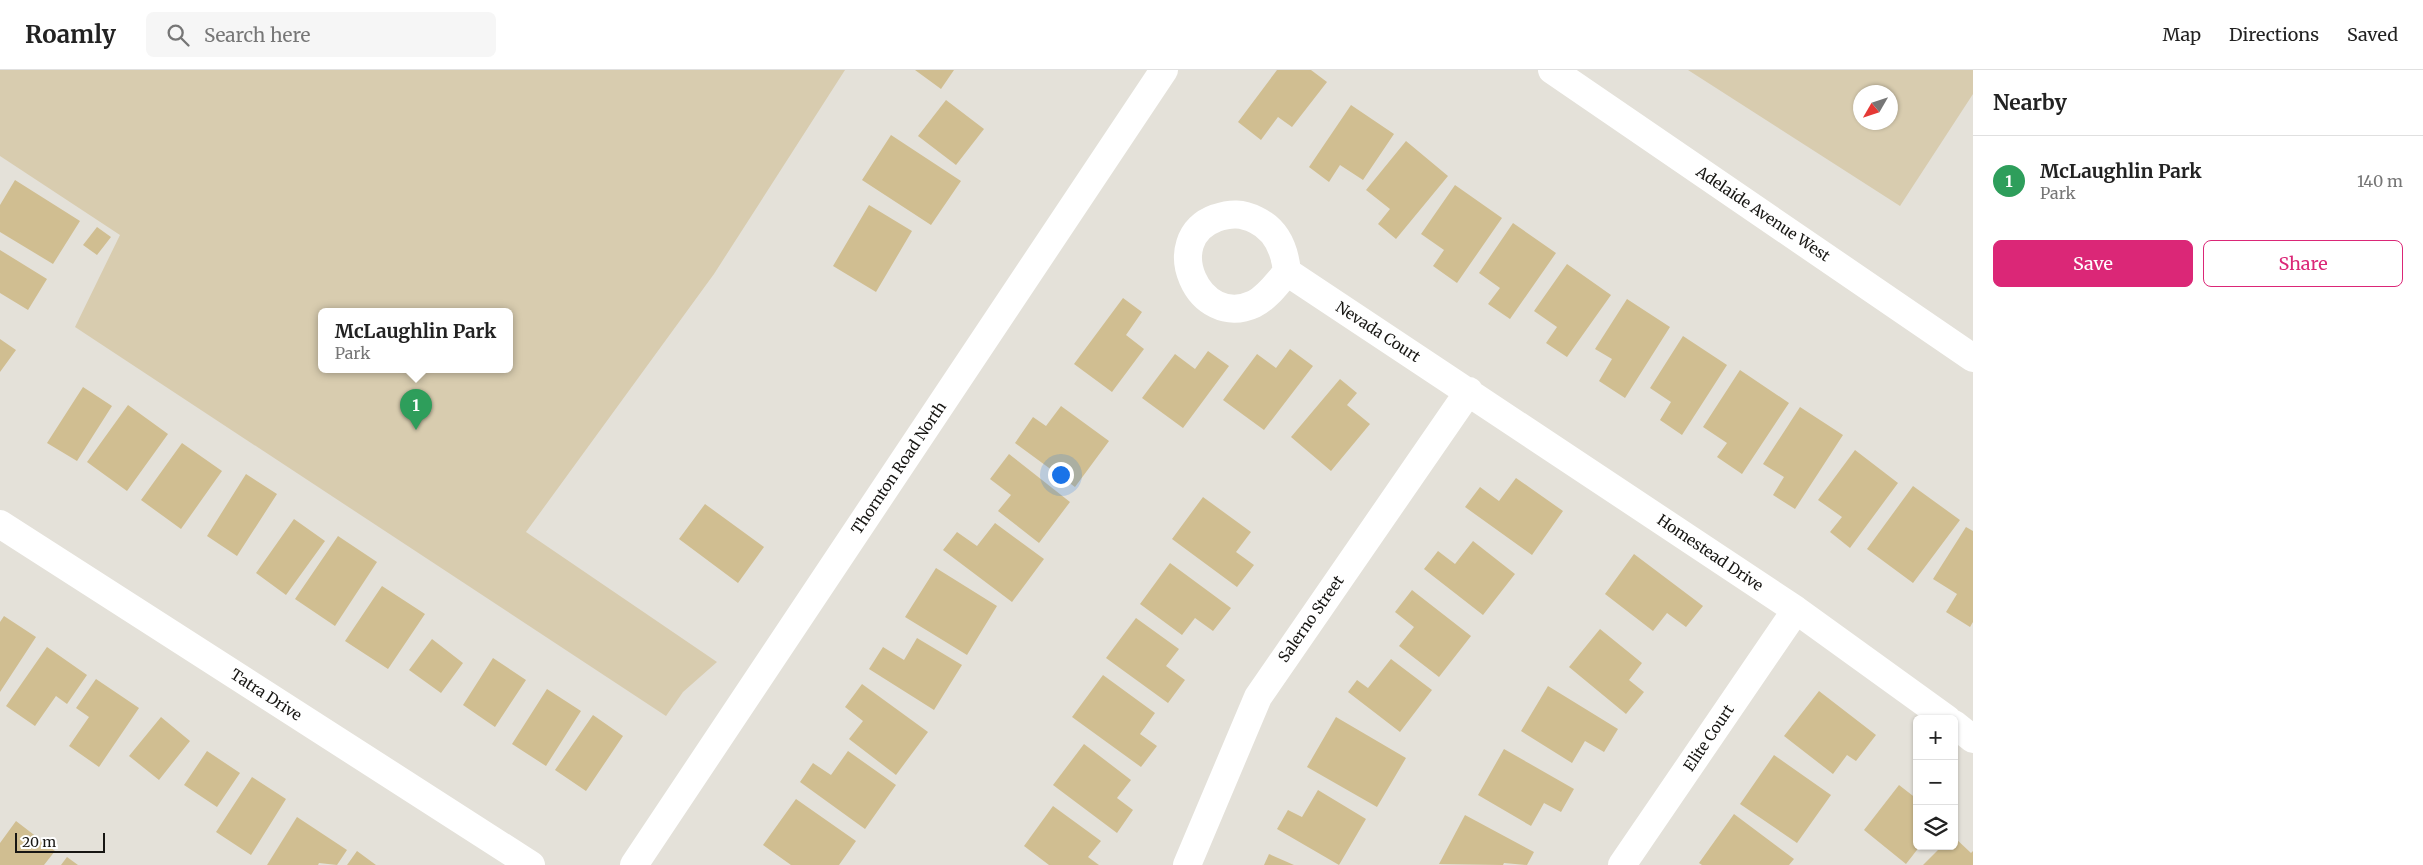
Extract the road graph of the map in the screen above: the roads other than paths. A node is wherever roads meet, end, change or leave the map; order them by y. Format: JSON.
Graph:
{"nodes":[{"id":1,"x":1164,"y":70,"type":"edge"},
{"id":2,"x":1552,"y":70,"type":"edge"},
{"id":3,"x":1287,"y":272,"type":"dead end"},
{"id":4,"x":1973,"y":358,"type":"edge"},
{"id":5,"x":1469,"y":391,"type":"junction"},
{"id":6,"x":0,"y":524,"type":"edge"},
{"id":7,"x":1796,"y":610,"type":"junction"},
{"id":8,"x":1941,"y":715,"type":"edge"},
{"id":9,"x":1958,"y":727,"type":"edge"},
{"id":10,"x":1973,"y":739,"type":"edge"},
{"id":11,"x":531,"y":865,"type":"edge"},
{"id":12,"x":634,"y":865,"type":"edge"},
{"id":13,"x":1187,"y":865,"type":"edge"},
{"id":14,"x":1622,"y":865,"type":"edge"}],
"edges":[{"from":1,"to":12,"type":"street","name":"Thornton Road North"},
{"from":2,"to":4,"type":"street","name":"Adelaide Avenue West"},
{"from":3,"to":5,"type":"street","name":"Nevada Court"},
{"from":5,"to":7,"type":"street","name":"Homestead Drive"},
{"from":5,"to":13,"type":"street","name":"Salerno Street"},
{"from":6,"to":11,"type":"street","name":"Tatra Drive"},
{"from":7,"to":8,"type":"street","name":"Homestead Drive"},
{"from":7,"to":14,"type":"street","name":"Elite Court"},
{"from":9,"to":10,"type":"street"}]}
